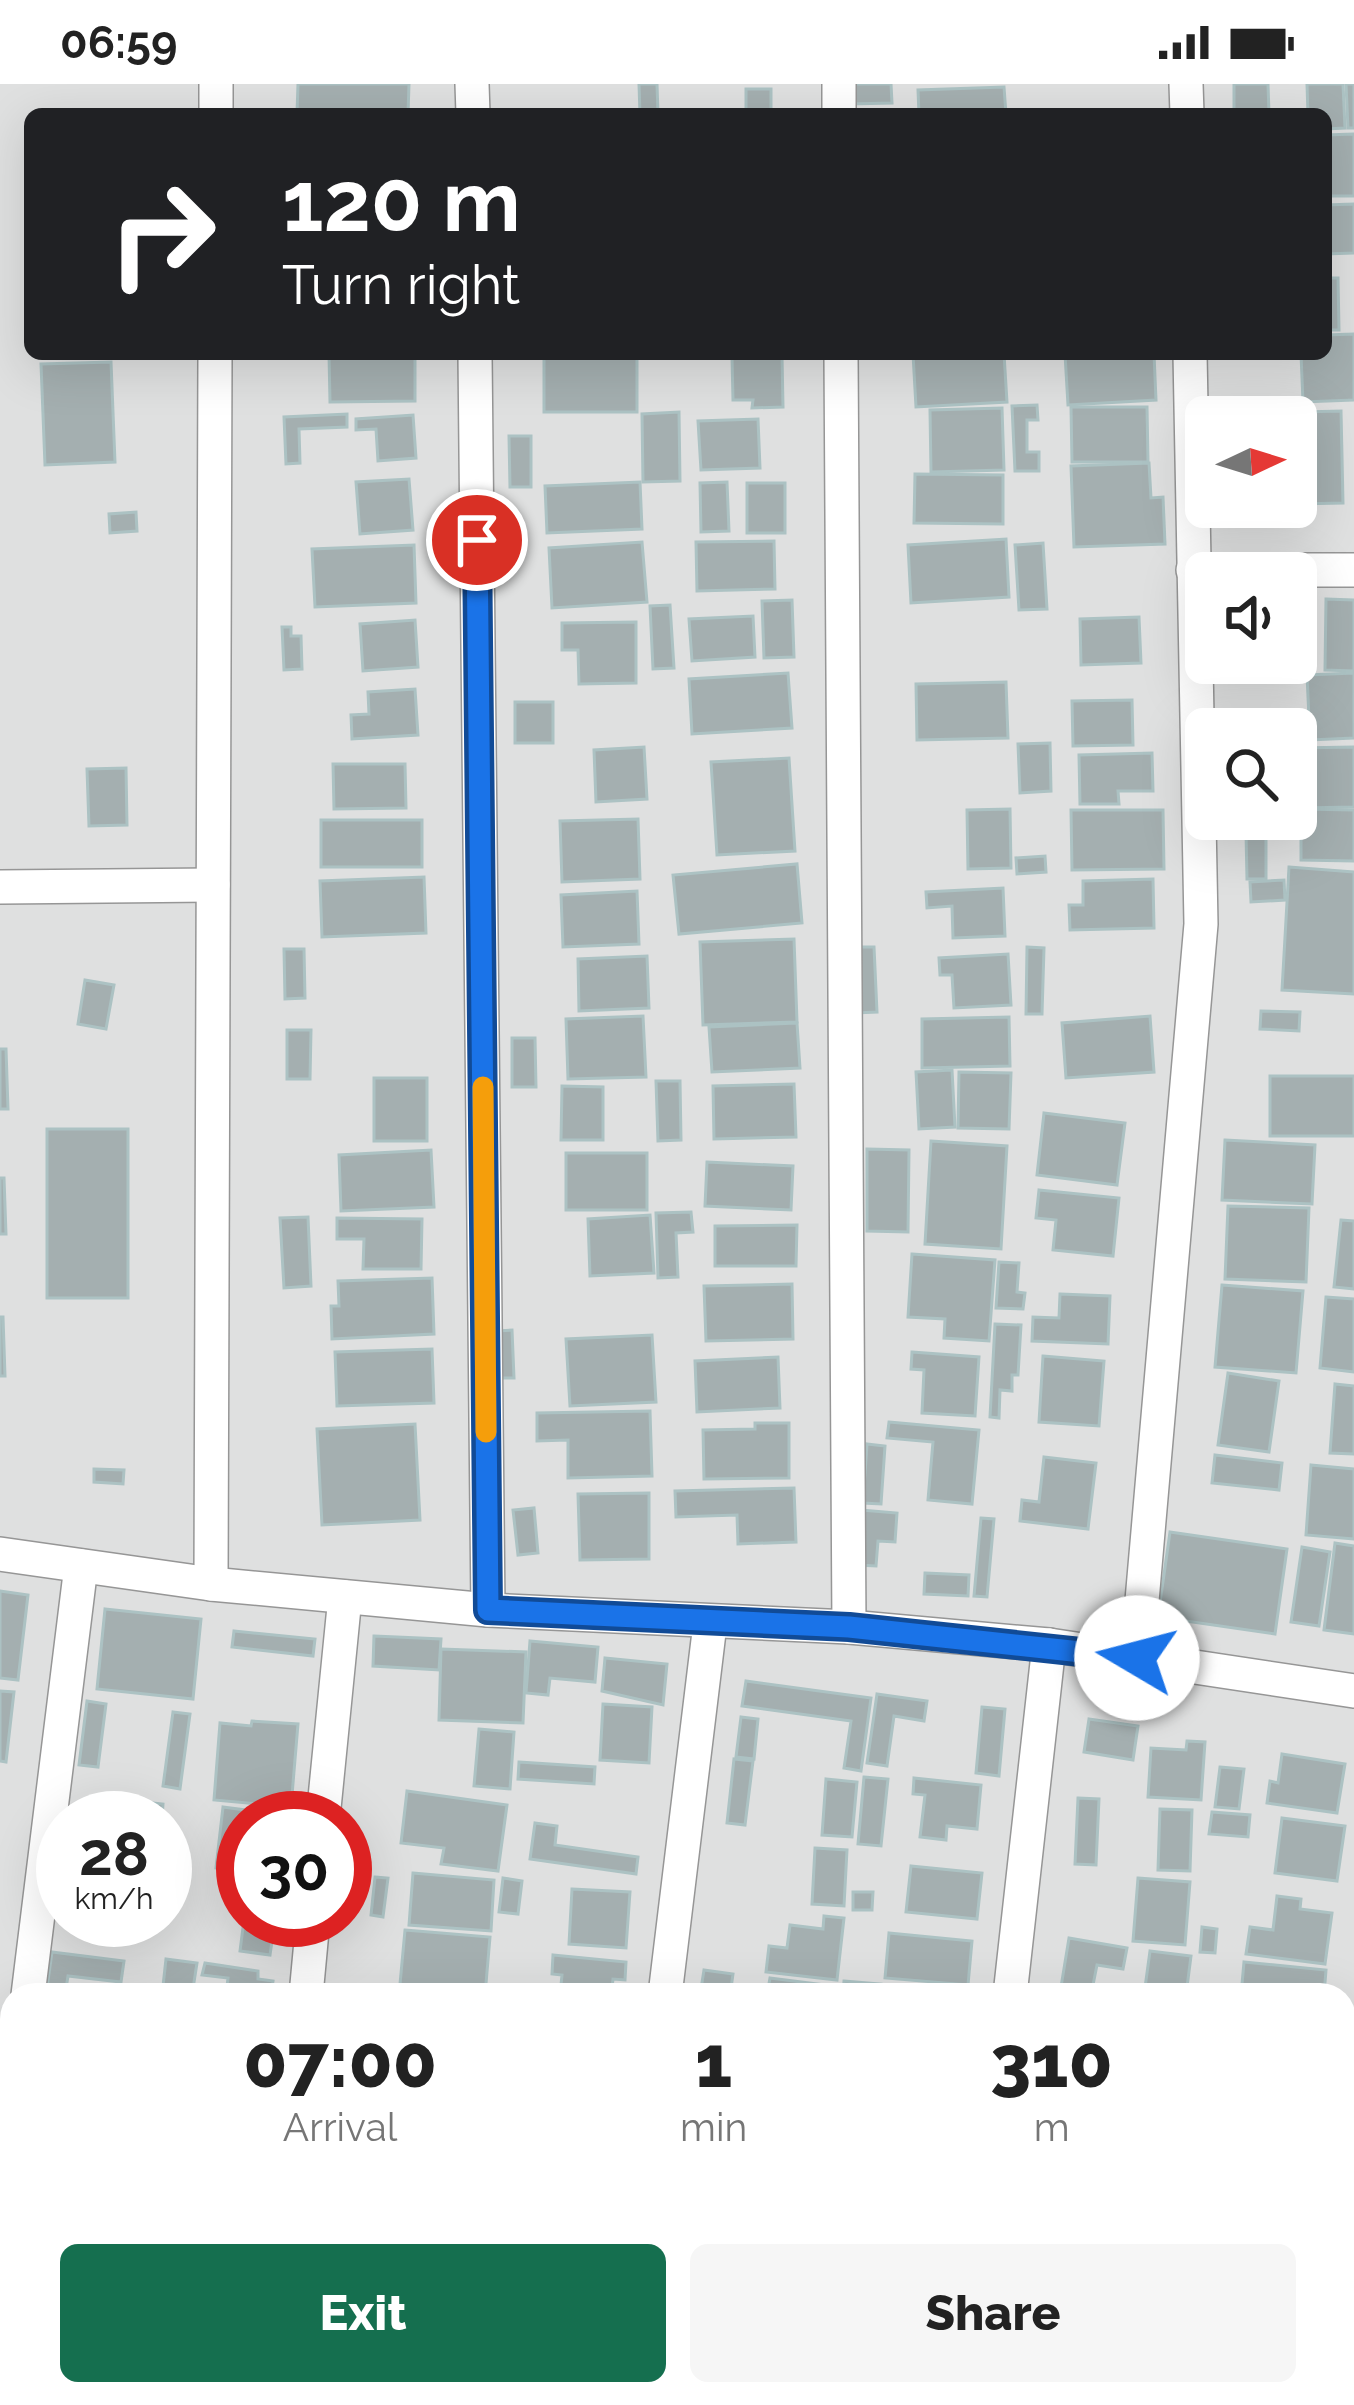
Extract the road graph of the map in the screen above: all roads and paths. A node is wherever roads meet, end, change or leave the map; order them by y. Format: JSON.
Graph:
{"nodes":[{"id":1,"x":215,"y":360,"type":"edge"},
{"id":2,"x":475,"y":360,"type":"edge"},
{"id":3,"x":841,"y":360,"type":"edge"},
{"id":4,"x":1190,"y":360,"type":"edge"},
{"id":5,"x":1192,"y":552,"type":"edge"},
{"id":6,"x":1317,"y":570,"type":"edge"},
{"id":7,"x":1354,"y":570,"type":"edge"},
{"id":8,"x":1195,"y":684,"type":"edge"},
{"id":9,"x":213,"y":885,"type":"junction"},
{"id":10,"x":0,"y":886,"type":"edge"},
{"id":11,"x":0,"y":1554,"type":"edge"},
{"id":12,"x":81,"y":1566,"type":"junction"},
{"id":13,"x":211,"y":1584,"type":"junction"},
{"id":14,"x":345,"y":1597,"type":"junction"},
{"id":15,"x":488,"y":1610,"type":"junction"},
{"id":16,"x":710,"y":1624,"type":"junction"},
{"id":17,"x":849,"y":1627,"type":"junction"},
{"id":18,"x":1049,"y":1645,"type":"junction"},
{"id":19,"x":1137,"y":1658,"type":"junction"},
{"id":20,"x":1354,"y":1691,"type":"edge"},
{"id":21,"x":326,"y":1791,"type":"edge"},
{"id":22,"x":310,"y":1947,"type":"edge"},
{"id":23,"x":29,"y":1983,"type":"edge"},
{"id":24,"x":306,"y":1983,"type":"edge"},
{"id":25,"x":665,"y":1983,"type":"edge"},
{"id":26,"x":1011,"y":1983,"type":"edge"}],
"edges":[{"from":1,"to":9,"type":"street"},
{"from":2,"to":15,"type":"street"},
{"from":3,"to":17,"type":"street"},
{"from":4,"to":5,"type":"street"},
{"from":6,"to":7,"type":"street"},
{"from":8,"to":19,"type":"street"},
{"from":9,"to":10,"type":"street"},
{"from":9,"to":13,"type":"street"},
{"from":11,"to":12,"type":"street"},
{"from":12,"to":13,"type":"street"},
{"from":12,"to":23,"type":"street"},
{"from":13,"to":14,"type":"street"},
{"from":14,"to":15,"type":"street"},
{"from":14,"to":21,"type":"street"},
{"from":15,"to":16,"type":"street"},
{"from":16,"to":17,"type":"street"},
{"from":16,"to":25,"type":"street"},
{"from":17,"to":18,"type":"street"},
{"from":18,"to":19,"type":"street"},
{"from":18,"to":26,"type":"street"},
{"from":19,"to":20,"type":"street"},
{"from":22,"to":24,"type":"street"}]}
